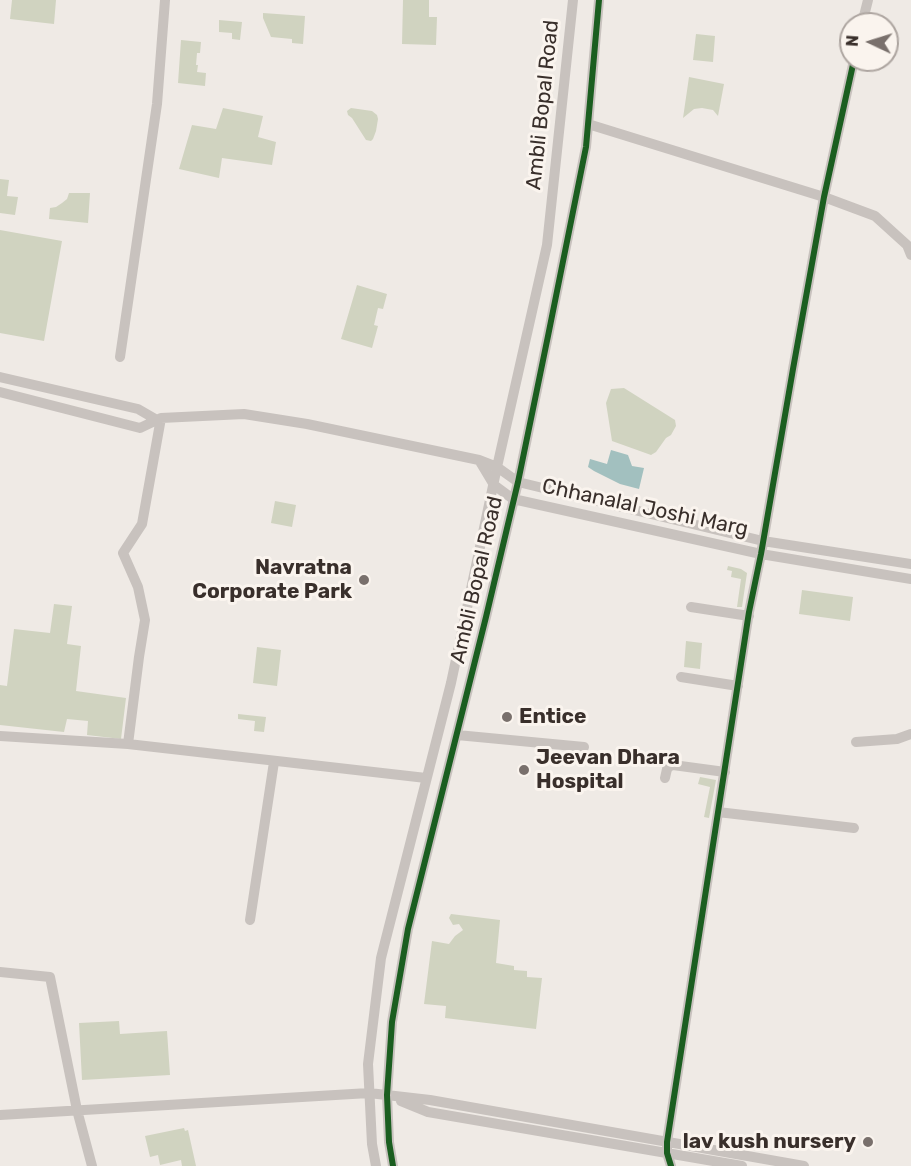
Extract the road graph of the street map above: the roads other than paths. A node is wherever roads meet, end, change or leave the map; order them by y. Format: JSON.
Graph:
{"nodes":[{"id":1,"x":165,"y":0,"type":"edge"},
{"id":2,"x":573,"y":0,"type":"edge"},
{"id":3,"x":598,"y":0,"type":"edge"},
{"id":4,"x":851,"y":72,"type":"edge"},
{"id":5,"x":588,"y":124,"type":"junction"},
{"id":6,"x":824,"y":197,"type":"junction"},
{"id":7,"x":911,"y":255,"type":"edge"},
{"id":8,"x":120,"y":357,"type":"dead end"},
{"id":9,"x":0,"y":377,"type":"edge"},
{"id":10,"x":0,"y":392,"type":"edge"},
{"id":11,"x":159,"y":419,"type":"junction"},
{"id":12,"x":479,"y":459,"type":"junction"},
{"id":13,"x":497,"y":467,"type":"junction"},
{"id":14,"x":518,"y":482,"type":"junction"},
{"id":15,"x":494,"y":484,"type":"junction"},
{"id":16,"x":513,"y":499,"type":"junction"},
{"id":17,"x":764,"y":541,"type":"junction"},
{"id":18,"x":761,"y":554,"type":"junction"},
{"id":19,"x":911,"y":564,"type":"edge"},
{"id":20,"x":911,"y":579,"type":"edge"},
{"id":21,"x":691,"y":607,"type":"dead end"},
{"id":22,"x":749,"y":616,"type":"junction"},
{"id":23,"x":681,"y":677,"type":"dead end"},
{"id":24,"x":738,"y":686,"type":"junction"},
{"id":25,"x":911,"y":734,"type":"edge"},
{"id":26,"x":457,"y":735,"type":"junction"},
{"id":27,"x":0,"y":736,"type":"edge"},
{"id":28,"x":856,"y":742,"type":"dead end"},
{"id":29,"x":128,"y":744,"type":"junction"},
{"id":30,"x":584,"y":747,"type":"dead end"},
{"id":31,"x":274,"y":762,"type":"junction"},
{"id":32,"x":724,"y":772,"type":"junction"},
{"id":33,"x":426,"y":778,"type":"junction"},
{"id":34,"x":665,"y":778,"type":"dead end"},
{"id":35,"x":718,"y":812,"type":"junction"},
{"id":36,"x":854,"y":828,"type":"dead end"},
{"id":37,"x":250,"y":920,"type":"dead end"},
{"id":38,"x":0,"y":972,"type":"edge"},
{"id":39,"x":369,"y":1093,"type":"junction"},
{"id":40,"x":387,"y":1095,"type":"junction"},
{"id":41,"x":77,"y":1110,"type":"junction"},
{"id":42,"x":0,"y":1115,"type":"edge"},
{"id":43,"x":667,"y":1148,"type":"junction"},
{"id":44,"x":92,"y":1166,"type":"edge"},
{"id":45,"x":376,"y":1166,"type":"edge"},
{"id":46,"x":393,"y":1166,"type":"edge"},
{"id":47,"x":671,"y":1166,"type":"edge"},
{"id":48,"x":742,"y":1166,"type":"edge"},
{"id":49,"x":804,"y":1166,"type":"edge"}],
"edges":[{"from":1,"to":8,"type":"street"},
{"from":2,"to":13,"type":"street","name":"Ambli Bopal Road"},
{"from":3,"to":5,"type":"street","name":"Ambli Bopal Road"},
{"from":4,"to":6,"type":"street"},
{"from":5,"to":6,"type":"street"},
{"from":5,"to":14,"type":"street","name":"Ambli Bopal Road"},
{"from":6,"to":7,"type":"street"},
{"from":6,"to":17,"type":"street"},
{"from":9,"to":11,"type":"street"},
{"from":10,"to":11,"type":"street"},
{"from":11,"to":12,"type":"street"},
{"from":11,"to":29,"type":"street"},
{"from":12,"to":13,"type":"street"},
{"from":12,"to":15,"type":"street"},
{"from":13,"to":14,"type":"street"},
{"from":13,"to":15,"type":"street","name":"Ambli Bopal Road"},
{"from":14,"to":16,"type":"street","name":"Ambli Bopal Road"},
{"from":14,"to":17,"type":"street","name":"Chhanalal Joshi Marg"},
{"from":15,"to":16,"type":"street"},
{"from":15,"to":33,"type":"street","name":"Ambli Bopal Road"},
{"from":16,"to":18,"type":"street","name":"Chhanalal Joshi Marg"},
{"from":16,"to":26,"type":"street","name":"Ambli Bopal Road"},
{"from":17,"to":18,"type":"street"},
{"from":17,"to":19,"type":"street","name":"Chhanalal Joshi Marg"},
{"from":18,"to":20,"type":"street","name":"Chhanalal Joshi Marg"},
{"from":18,"to":22,"type":"street"},
{"from":21,"to":22,"type":"street"},
{"from":22,"to":24,"type":"street"},
{"from":23,"to":24,"type":"street"},
{"from":24,"to":32,"type":"street"},
{"from":25,"to":28,"type":"street"},
{"from":26,"to":30,"type":"street"},
{"from":26,"to":40,"type":"street","name":"Ambli Bopal Road"},
{"from":27,"to":29,"type":"street"},
{"from":29,"to":31,"type":"street"},
{"from":31,"to":33,"type":"street"},
{"from":31,"to":37,"type":"street"},
{"from":32,"to":34,"type":"street"},
{"from":32,"to":35,"type":"street"},
{"from":33,"to":39,"type":"street","name":"Ambli Bopal Road"},
{"from":35,"to":36,"type":"street"},
{"from":35,"to":43,"type":"street"},
{"from":38,"to":41,"type":"street"},
{"from":39,"to":40,"type":"street"},
{"from":39,"to":41,"type":"street"},
{"from":39,"to":45,"type":"street","name":"Ambli Bopal Road"},
{"from":40,"to":43,"type":"street"},
{"from":40,"to":46,"type":"street","name":"Ambli Bopal Road"},
{"from":41,"to":42,"type":"street"},
{"from":41,"to":44,"type":"street"},
{"from":43,"to":47,"type":"street"},
{"from":43,"to":48,"type":"street"},
{"from":43,"to":49,"type":"street"}]}
